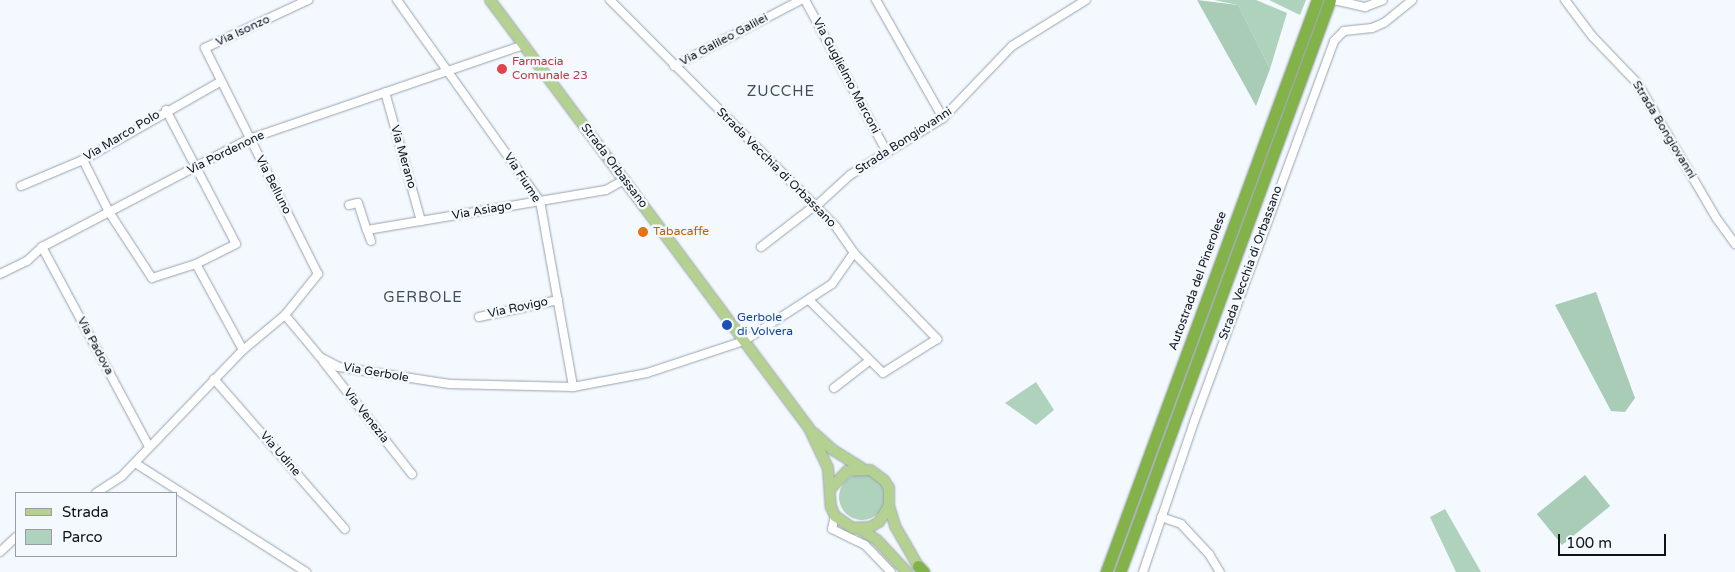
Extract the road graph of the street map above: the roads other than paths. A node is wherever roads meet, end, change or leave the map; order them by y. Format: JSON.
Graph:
{"nodes":[{"id":1,"x":308,"y":0,"type":"edge"},
{"id":2,"x":397,"y":0,"type":"edge"},
{"id":3,"x":490,"y":0,"type":"edge"},
{"id":4,"x":801,"y":0,"type":"edge"},
{"id":5,"x":805,"y":0,"type":"edge"},
{"id":6,"x":876,"y":0,"type":"edge"},
{"id":7,"x":1086,"y":0,"type":"edge"},
{"id":8,"x":1317,"y":0,"type":"edge"},
{"id":9,"x":1330,"y":0,"type":"edge"},
{"id":10,"x":1334,"y":0,"type":"edge"},
{"id":11,"x":1384,"y":0,"type":"edge"},
{"id":12,"x":1412,"y":0,"type":"edge"},
{"id":13,"x":1565,"y":0,"type":"edge"},
{"id":14,"x":613,"y":1,"type":"edge"},
{"id":15,"x":524,"y":45,"type":"junction"},
{"id":16,"x":205,"y":48,"type":"joint"},
{"id":17,"x":674,"y":66,"type":"junction"},
{"id":18,"x":447,"y":69,"type":"junction"},
{"id":19,"x":220,"y":82,"type":"junction"},
{"id":20,"x":385,"y":92,"type":"junction"},
{"id":21,"x":166,"y":110,"type":"junction"},
{"id":22,"x":943,"y":118,"type":"junction"},
{"id":23,"x":249,"y":139,"type":"junction"},
{"id":24,"x":887,"y":152,"type":"junction"},
{"id":25,"x":83,"y":160,"type":"junction"},
{"id":26,"x":197,"y":166,"type":"junction"},
{"id":27,"x":624,"y":180,"type":"junction"},
{"id":28,"x":21,"y":186,"type":"dead end"},
{"id":29,"x":540,"y":201,"type":"junction"},
{"id":30,"x":349,"y":205,"type":"dead end"},
{"id":31,"x":814,"y":207,"type":"junction"},
{"id":32,"x":109,"y":212,"type":"junction"},
{"id":33,"x":421,"y":221,"type":"junction"},
{"id":34,"x":367,"y":230,"type":"junction"},
{"id":35,"x":371,"y":241,"type":"dead end"},
{"id":36,"x":1735,"y":244,"type":"edge"},
{"id":37,"x":42,"y":246,"type":"junction"},
{"id":38,"x":761,"y":247,"type":"dead end"},
{"id":39,"x":854,"y":253,"type":"junction"},
{"id":40,"x":196,"y":264,"type":"junction"},
{"id":41,"x":0,"y":274,"type":"edge"},
{"id":42,"x":558,"y":300,"type":"junction"},
{"id":43,"x":810,"y":301,"type":"junction"},
{"id":44,"x":285,"y":315,"type":"junction"},
{"id":45,"x":479,"y":317,"type":"dead end"},
{"id":46,"x":744,"y":341,"type":"junction"},
{"id":47,"x":243,"y":350,"type":"junction"},
{"id":48,"x":320,"y":357,"type":"junction"},
{"id":49,"x":868,"y":361,"type":"junction"},
{"id":50,"x":214,"y":379,"type":"junction"},
{"id":51,"x":573,"y":387,"type":"junction"},
{"id":52,"x":834,"y":388,"type":"dead end"},
{"id":53,"x":808,"y":428,"type":"junction"},
{"id":54,"x":148,"y":445,"type":"junction"},
{"id":55,"x":135,"y":462,"type":"junction"},
{"id":56,"x":862,"y":468,"type":"junction"},
{"id":57,"x":412,"y":474,"type":"dead end"},
{"id":58,"x":831,"y":488,"type":"junction"},
{"id":59,"x":98,"y":492,"type":"edge"},
{"id":60,"x":1148,"y":499,"type":"junction"},
{"id":61,"x":1130,"y":502,"type":"junction"},
{"id":62,"x":889,"y":506,"type":"junction"},
{"id":63,"x":835,"y":516,"type":"junction"},
{"id":64,"x":1161,"y":517,"type":"junction"},
{"id":65,"x":345,"y":529,"type":"dead end"},
{"id":66,"x":860,"y":529,"type":"junction"},
{"id":67,"x":15,"y":538,"type":"edge"},
{"id":68,"x":0,"y":552,"type":"edge"},
{"id":69,"x":921,"y":570,"type":"edge"},
{"id":70,"x":306,"y":572,"type":"edge"},
{"id":71,"x":891,"y":572,"type":"edge"},
{"id":72,"x":907,"y":572,"type":"edge"},
{"id":73,"x":1100,"y":572,"type":"edge"},
{"id":74,"x":1106,"y":572,"type":"edge"},
{"id":75,"x":1120,"y":572,"type":"edge"},
{"id":76,"x":1126,"y":572,"type":"edge"},
{"id":77,"x":1143,"y":572,"type":"edge"},
{"id":78,"x":1220,"y":572,"type":"edge"}],
"edges":[{"from":1,"to":16,"type":"street","name":"Via Isonzo"},
{"from":2,"to":18,"type":"street","name":"Via Fiume"},
{"from":3,"to":15,"type":"main road","name":"Strada Orbassano"},
{"from":4,"to":17,"type":"street","name":"Via Galileo Galilei"},
{"from":5,"to":24,"type":"street","name":"Via Guglielmo Marconi"},
{"from":6,"to":22,"type":"street"},
{"from":7,"to":22,"type":"street","name":"Strada Bongiovanni"},
{"from":8,"to":61,"type":"highway","name":"Autostrada del Pinerolese"},
{"from":9,"to":60,"type":"highway"},
{"from":10,"to":11,"type":"street"},
{"from":12,"to":64,"type":"street","name":"Strada Vecchia di Orbassano"},
{"from":13,"to":36,"type":"street","name":"Strada Bongiovanni"},
{"from":14,"to":17,"type":"street","name":"Strada Vecchia di Orbassano"},
{"from":15,"to":18,"type":"street","name":"Via Pordenone"},
{"from":15,"to":27,"type":"main road","name":"Strada Orbassano"},
{"from":16,"to":19,"type":"street","name":"Via Belluno"},
{"from":17,"to":31,"type":"street","name":"Strada Vecchia di Orbassano"},
{"from":18,"to":20,"type":"street","name":"Via Pordenone"},
{"from":18,"to":29,"type":"street","name":"Via Fiume"},
{"from":19,"to":21,"type":"street","name":"Via Marco Polo"},
{"from":19,"to":23,"type":"street","name":"Via Belluno"},
{"from":20,"to":23,"type":"street","name":"Via Pordenone"},
{"from":20,"to":33,"type":"street","name":"Via Merano"},
{"from":21,"to":25,"type":"street","name":"Via Marco Polo"},
{"from":21,"to":26,"type":"street"},
{"from":22,"to":24,"type":"street","name":"Strada Bongiovanni"},
{"from":23,"to":26,"type":"street","name":"Via Pordenone"},
{"from":23,"to":44,"type":"street","name":"Via Belluno"},
{"from":24,"to":31,"type":"street","name":"Strada Bongiovanni"},
{"from":25,"to":28,"type":"street","name":"Via Marco Polo"},
{"from":25,"to":32,"type":"street"},
{"from":26,"to":32,"type":"street","name":"Via Pordenone"},
{"from":26,"to":40,"type":"street"},
{"from":27,"to":29,"type":"street","name":"Via Asiago"},
{"from":27,"to":46,"type":"main road","name":"Strada Orbassano"},
{"from":29,"to":33,"type":"street","name":"Via Asiago"},
{"from":29,"to":42,"type":"street","name":"Via Fiume"},
{"from":30,"to":34,"type":"street"},
{"from":31,"to":38,"type":"street","name":"Strada Bongiovanni"},
{"from":31,"to":39,"type":"street","name":"Strada Vecchia di Orbassano"},
{"from":32,"to":37,"type":"street","name":"Via Pordenone"},
{"from":32,"to":40,"type":"street"},
{"from":33,"to":34,"type":"street","name":"Via Asiago"},
{"from":34,"to":35,"type":"street"},
{"from":37,"to":41,"type":"street","name":"Via Pordenone"},
{"from":37,"to":54,"type":"street","name":"Via Padova"},
{"from":39,"to":43,"type":"street","name":"Via Gerbole"},
{"from":39,"to":49,"type":"street","name":"Strada Vecchia di Orbassano"},
{"from":40,"to":47,"type":"street"},
{"from":42,"to":45,"type":"street","name":"Via Rovigo"},
{"from":42,"to":51,"type":"street","name":"Via Fiume"},
{"from":43,"to":46,"type":"street","name":"Via Gerbole"},
{"from":43,"to":49,"type":"street"},
{"from":44,"to":47,"type":"street"},
{"from":44,"to":48,"type":"street","name":"Via Gerbole"},
{"from":46,"to":51,"type":"street","name":"Via Gerbole"},
{"from":46,"to":53,"type":"main road","name":"Strada Orbassano"},
{"from":47,"to":50,"type":"street"},
{"from":48,"to":51,"type":"street","name":"Via Gerbole"},
{"from":48,"to":57,"type":"street","name":"Via Venezia"},
{"from":49,"to":52,"type":"street"},
{"from":50,"to":54,"type":"street"},
{"from":50,"to":65,"type":"street","name":"Via Udine"},
{"from":53,"to":56,"type":"main road","name":"Strada Orbassano"},
{"from":53,"to":58,"type":"main road","name":"Strada Orbassano"},
{"from":54,"to":55,"type":"street"},
{"from":55,"to":59,"type":"street"},
{"from":55,"to":70,"type":"street"},
{"from":56,"to":58,"type":"main road"},
{"from":56,"to":62,"type":"main road","name":"Strada Orbassano"},
{"from":58,"to":63,"type":"main road","name":"Strada Orbassano"},
{"from":60,"to":75,"type":"highway"},
{"from":60,"to":76,"type":"highway"},
{"from":61,"to":73,"type":"highway"},
{"from":61,"to":74,"type":"highway","name":"Autostrada del Pinerolese"},
{"from":62,"to":66,"type":"main road"},
{"from":62,"to":69,"type":"main road","name":"Strada Orbassano"},
{"from":63,"to":66,"type":"main road"},
{"from":63,"to":71,"type":"street"},
{"from":64,"to":77,"type":"street","name":"Strada Vecchia di Orbassano"},
{"from":64,"to":78,"type":"street"},
{"from":66,"to":72,"type":"main road"},
{"from":67,"to":68,"type":"street"}]}
